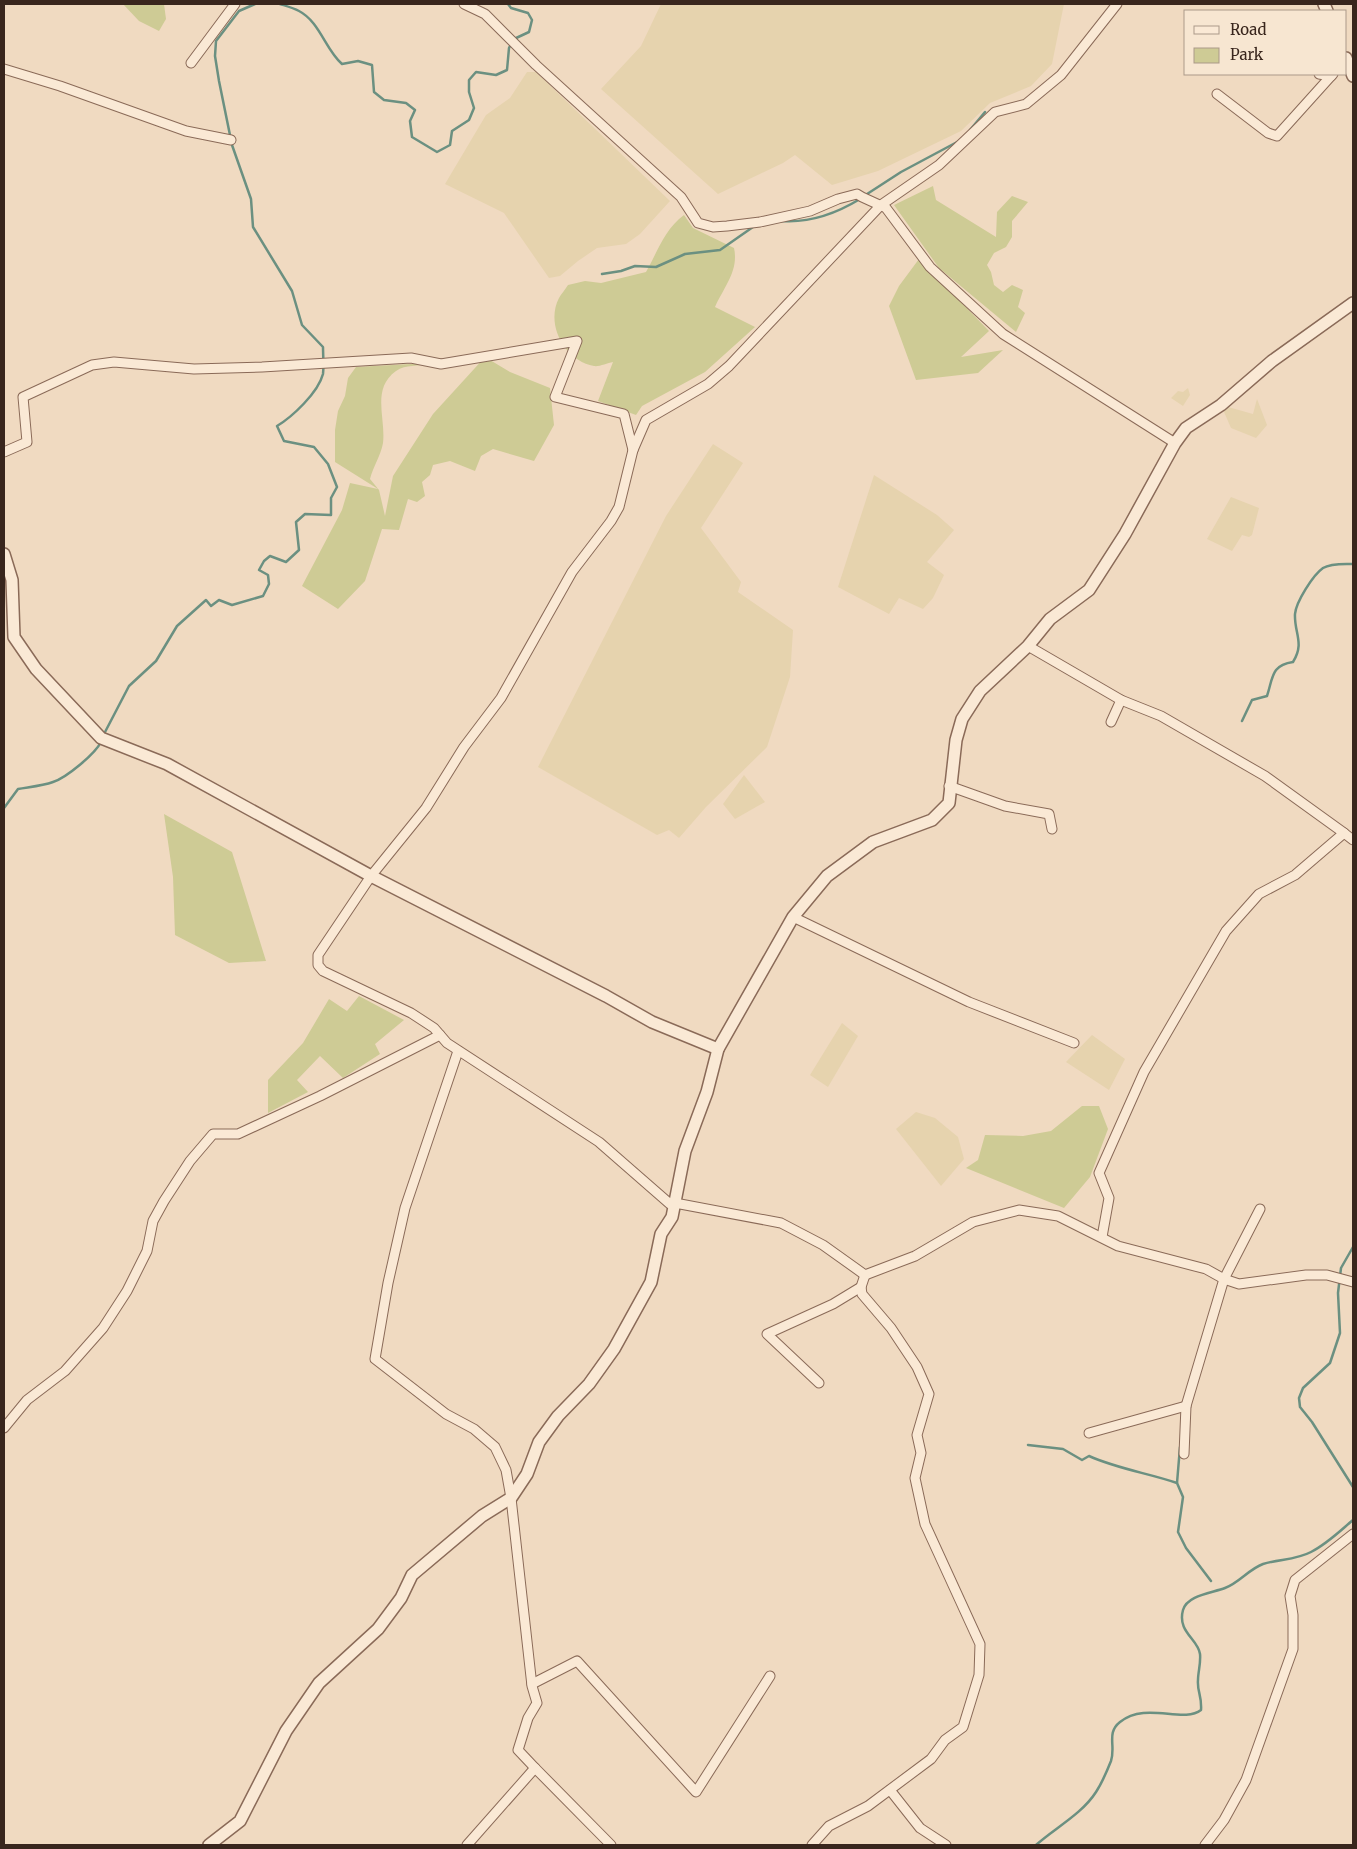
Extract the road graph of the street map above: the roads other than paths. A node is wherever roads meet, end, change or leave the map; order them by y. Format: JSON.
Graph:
{"nodes":[{"id":1,"x":235,"y":4,"type":"edge"},
{"id":2,"x":464,"y":4,"type":"edge"},
{"id":3,"x":1117,"y":4,"type":"edge"},
{"id":4,"x":191,"y":63,"type":"dead end"},
{"id":5,"x":1347,"y":63,"type":"edge"},
{"id":6,"x":4,"y":69,"type":"edge"},
{"id":7,"x":1332,"y":75,"type":"edge"},
{"id":8,"x":1353,"y":76,"type":"edge"},
{"id":9,"x":1218,"y":94,"type":"dead end"},
{"id":10,"x":231,"y":140,"type":"dead end"},
{"id":11,"x":881,"y":206,"type":"junction"},
{"id":12,"x":1353,"y":304,"type":"edge"},
{"id":13,"x":1175,"y":443,"type":"junction"},
{"id":14,"x":634,"y":450,"type":"junction"},
{"id":15,"x":4,"y":452,"type":"edge"},
{"id":16,"x":4,"y":554,"type":"edge"},
{"id":17,"x":1028,"y":646,"type":"junction"},
{"id":18,"x":1121,"y":700,"type":"junction"},
{"id":19,"x":1111,"y":722,"type":"dead end"},
{"id":20,"x":949,"y":786,"type":"junction"},
{"id":21,"x":1052,"y":829,"type":"dead end"},
{"id":22,"x":1344,"y":832,"type":"junction"},
{"id":23,"x":1353,"y":840,"type":"edge"},
{"id":24,"x":371,"y":876,"type":"junction"},
{"id":25,"x":794,"y":917,"type":"junction"},
{"id":26,"x":440,"y":1035,"type":"junction"},
{"id":27,"x":1074,"y":1043,"type":"dead end"},
{"id":28,"x":718,"y":1049,"type":"junction"},
{"id":29,"x":458,"y":1051,"type":"junction"},
{"id":30,"x":675,"y":1203,"type":"junction"},
{"id":31,"x":1260,"y":1209,"type":"dead end"},
{"id":32,"x":1102,"y":1236,"type":"junction"},
{"id":33,"x":866,"y":1275,"type":"junction"},
{"id":34,"x":1224,"y":1280,"type":"junction"},
{"id":35,"x":1350,"y":1281,"type":"edge"},
{"id":36,"x":861,"y":1287,"type":"junction"},
{"id":37,"x":820,"y":1383,"type":"dead end"},
{"id":38,"x":1186,"y":1406,"type":"junction"},
{"id":39,"x":4,"y":1428,"type":"edge"},
{"id":40,"x":1089,"y":1434,"type":"dead end"},
{"id":41,"x":1184,"y":1454,"type":"dead end"},
{"id":42,"x":511,"y":1498,"type":"junction"},
{"id":43,"x":1353,"y":1534,"type":"edge"},
{"id":44,"x":770,"y":1676,"type":"dead end"},
{"id":45,"x":532,"y":1684,"type":"junction"},
{"id":46,"x":535,"y":1768,"type":"junction"},
{"id":47,"x":890,"y":1790,"type":"junction"},
{"id":48,"x":209,"y":1845,"type":"edge"},
{"id":49,"x":466,"y":1845,"type":"edge"},
{"id":50,"x":611,"y":1845,"type":"edge"},
{"id":51,"x":812,"y":1845,"type":"edge"},
{"id":52,"x":946,"y":1845,"type":"edge"},
{"id":53,"x":1205,"y":1845,"type":"edge"}],
"edges":[{"from":1,"to":4,"type":"street"},
{"from":2,"to":11,"type":"street"},
{"from":3,"to":11,"type":"street"},
{"from":5,"to":8,"type":"street"},
{"from":6,"to":10,"type":"street"},
{"from":7,"to":9,"type":"street"},
{"from":11,"to":13,"type":"street"},
{"from":11,"to":14,"type":"street"},
{"from":12,"to":13,"type":"street"},
{"from":13,"to":17,"type":"street"},
{"from":14,"to":15,"type":"street"},
{"from":14,"to":24,"type":"street"},
{"from":16,"to":24,"type":"street"},
{"from":17,"to":18,"type":"street"},
{"from":17,"to":20,"type":"street"},
{"from":18,"to":19,"type":"street"},
{"from":18,"to":22,"type":"street"},
{"from":20,"to":21,"type":"street"},
{"from":20,"to":25,"type":"street"},
{"from":22,"to":23,"type":"street"},
{"from":22,"to":32,"type":"street"},
{"from":24,"to":26,"type":"street"},
{"from":24,"to":28,"type":"street"},
{"from":25,"to":27,"type":"street"},
{"from":25,"to":28,"type":"street"},
{"from":26,"to":29,"type":"street"},
{"from":26,"to":39,"type":"street"},
{"from":28,"to":30,"type":"street"},
{"from":29,"to":30,"type":"street"},
{"from":29,"to":42,"type":"street"},
{"from":30,"to":33,"type":"street"},
{"from":30,"to":42,"type":"street"},
{"from":31,"to":34,"type":"street"},
{"from":32,"to":33,"type":"street"},
{"from":32,"to":34,"type":"street"},
{"from":33,"to":36,"type":"street"},
{"from":34,"to":35,"type":"street"},
{"from":34,"to":38,"type":"street"},
{"from":36,"to":37,"type":"street"},
{"from":36,"to":47,"type":"street"},
{"from":38,"to":40,"type":"street"},
{"from":38,"to":41,"type":"street"},
{"from":42,"to":45,"type":"street"},
{"from":42,"to":48,"type":"street"},
{"from":43,"to":53,"type":"street"},
{"from":44,"to":45,"type":"street"},
{"from":45,"to":46,"type":"street"},
{"from":46,"to":49,"type":"street"},
{"from":46,"to":50,"type":"street"},
{"from":47,"to":51,"type":"street"},
{"from":47,"to":52,"type":"street"}]}
